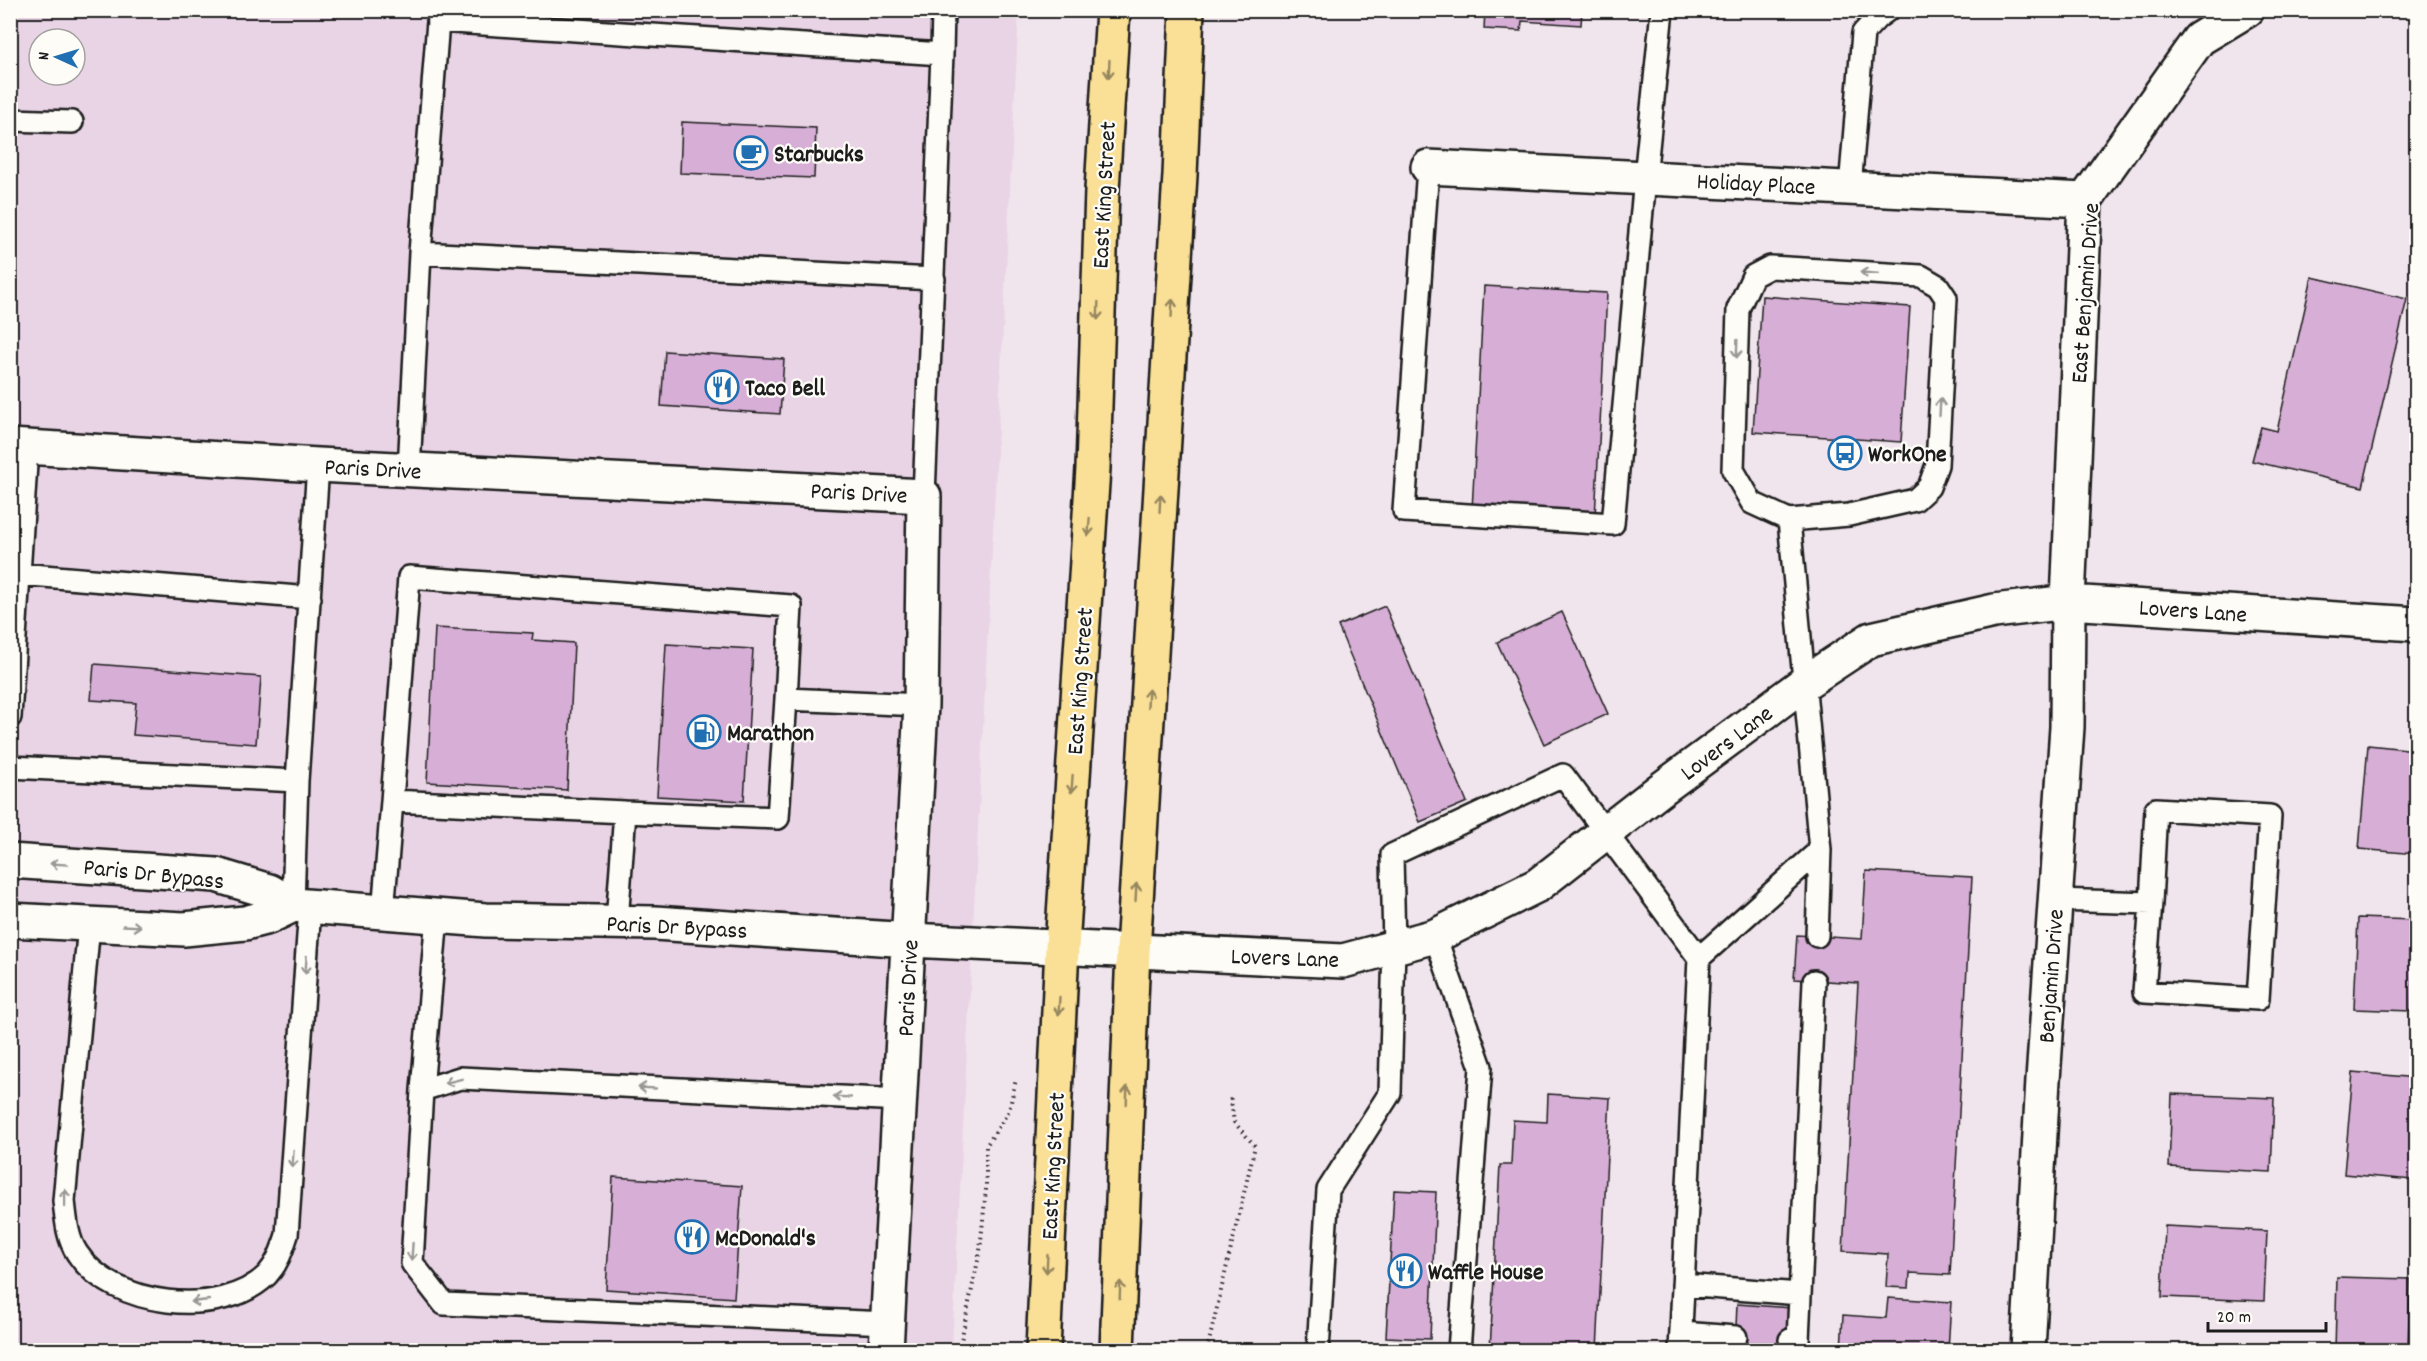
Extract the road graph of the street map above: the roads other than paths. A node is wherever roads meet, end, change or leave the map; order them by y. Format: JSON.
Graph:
{"nodes":[{"id":1,"x":943,"y":10,"type":"edge"},
{"id":2,"x":1113,"y":10,"type":"edge"},
{"id":3,"x":1187,"y":10,"type":"edge"},
{"id":4,"x":1662,"y":10,"type":"edge"},
{"id":5,"x":1888,"y":10,"type":"edge"},
{"id":6,"x":2247,"y":10,"type":"edge"},
{"id":7,"x":440,"y":16,"type":"edge"},
{"id":8,"x":942,"y":54,"type":"junction"},
{"id":9,"x":10,"y":120,"type":"edge"},
{"id":10,"x":72,"y":122,"type":"dead end"},
{"id":11,"x":1428,"y":167,"type":"joint"},
{"id":12,"x":1645,"y":178,"type":"junction"},
{"id":13,"x":1850,"y":188,"type":"junction"},
{"id":14,"x":2085,"y":200,"type":"junction"},
{"id":15,"x":420,"y":253,"type":"junction"},
{"id":16,"x":934,"y":279,"type":"junction"},
{"id":17,"x":19,"y":447,"type":"edge"},
{"id":18,"x":318,"y":465,"type":"junction"},
{"id":19,"x":409,"y":470,"type":"junction"},
{"id":20,"x":924,"y":496,"type":"junction"},
{"id":21,"x":1789,"y":520,"type":"junction"},
{"id":22,"x":19,"y":574,"type":"junction"},
{"id":23,"x":310,"y":598,"type":"junction"},
{"id":24,"x":2068,"y":602,"type":"junction"},
{"id":25,"x":2416,"y":624,"type":"edge"},
{"id":26,"x":1803,"y":684,"type":"junction"},
{"id":27,"x":786,"y":699,"type":"junction"},
{"id":28,"x":921,"y":705,"type":"junction"},
{"id":29,"x":10,"y":717,"type":"edge"},
{"id":30,"x":10,"y":767,"type":"edge"},
{"id":31,"x":297,"y":781,"type":"junction"},
{"id":32,"x":392,"y":801,"type":"junction"},
{"id":33,"x":625,"y":812,"type":"junction"},
{"id":34,"x":1607,"y":832,"type":"junction"},
{"id":35,"x":1820,"y":850,"type":"junction"},
{"id":36,"x":10,"y":861,"type":"edge"},
{"id":37,"x":2055,"y":900,"type":"junction"},
{"id":38,"x":2151,"y":903,"type":"junction"},
{"id":39,"x":302,"y":906,"type":"junction"},
{"id":40,"x":383,"y":913,"type":"junction"},
{"id":41,"x":437,"y":916,"type":"junction"},
{"id":42,"x":10,"y":920,"type":"edge"},
{"id":43,"x":617,"y":922,"type":"junction"},
{"id":44,"x":89,"y":924,"type":"junction"},
{"id":45,"x":1435,"y":936,"type":"junction"},
{"id":46,"x":1816,"y":936,"type":"dead end"},
{"id":47,"x":910,"y":940,"type":"junction"},
{"id":48,"x":1062,"y":947,"type":"junction"},
{"id":49,"x":1394,"y":947,"type":"junction"},
{"id":50,"x":1133,"y":951,"type":"junction"},
{"id":51,"x":1699,"y":958,"type":"junction"},
{"id":52,"x":1814,"y":981,"type":"dead end"},
{"id":53,"x":422,"y":1090,"type":"junction"},
{"id":54,"x":901,"y":1100,"type":"junction"},
{"id":55,"x":1683,"y":1285,"type":"junction"},
{"id":56,"x":1800,"y":1294,"type":"junction"},
{"id":57,"x":1736,"y":1336,"type":"dead end"},
{"id":58,"x":887,"y":1337,"type":"edge"},
{"id":59,"x":1790,"y":1340,"type":"dead end"},
{"id":60,"x":1681,"y":1342,"type":"edge"},
{"id":61,"x":1043,"y":1350,"type":"edge"},
{"id":62,"x":1117,"y":1350,"type":"edge"},
{"id":63,"x":1318,"y":1350,"type":"edge"},
{"id":64,"x":1460,"y":1350,"type":"edge"},
{"id":65,"x":2028,"y":1350,"type":"edge"}],
"edges":[{"from":1,"to":8,"type":"lane"},
{"from":2,"to":48,"type":"main road","name":"East King Street","one_way":true},
{"from":50,"to":3,"type":"main road","one_way":true},
{"from":4,"to":12,"type":"lane"},
{"from":5,"to":13,"type":"lane"},
{"from":6,"to":14,"type":"street","name":"East Benjamin Drive"},
{"from":7,"to":8,"type":"lane"},
{"from":7,"to":15,"type":"lane"},
{"from":8,"to":16,"type":"lane"},
{"from":9,"to":10,"type":"lane"},
{"from":11,"to":12,"type":"street","name":"Holiday Place"},
{"from":11,"to":12,"type":"lane"},
{"from":12,"to":13,"type":"street","name":"Holiday Place"},
{"from":13,"to":14,"type":"street","name":"Holiday Place"},
{"from":14,"to":24,"type":"street","name":"East Benjamin Drive"},
{"from":15,"to":16,"type":"lane"},
{"from":15,"to":19,"type":"lane"},
{"from":16,"to":20,"type":"lane"},
{"from":17,"to":18,"type":"street","name":"Paris Drive"},
{"from":17,"to":22,"type":"lane"},
{"from":18,"to":19,"type":"street","name":"Paris Drive"},
{"from":18,"to":23,"type":"lane"},
{"from":19,"to":20,"type":"street","name":"Paris Drive"},
{"from":20,"to":28,"type":"street","name":"Paris Drive"},
{"from":21,"to":21,"type":"lane","one_way":true},
{"from":21,"to":26,"type":"lane"},
{"from":22,"to":23,"type":"lane"},
{"from":22,"to":29,"type":"lane"},
{"from":23,"to":31,"type":"lane"},
{"from":24,"to":25,"type":"street","name":"Lovers Lane"},
{"from":24,"to":26,"type":"street","name":"Lovers Lane"},
{"from":24,"to":37,"type":"street","name":"Benjamin Drive"},
{"from":26,"to":34,"type":"street","name":"Lovers Lane"},
{"from":26,"to":35,"type":"lane"},
{"from":27,"to":28,"type":"lane"},
{"from":27,"to":32,"type":"lane"},
{"from":27,"to":33,"type":"lane"},
{"from":28,"to":47,"type":"street","name":"Paris Drive"},
{"from":30,"to":31,"type":"lane"},
{"from":31,"to":39,"type":"lane"},
{"from":32,"to":33,"type":"lane"},
{"from":32,"to":40,"type":"lane"},
{"from":33,"to":43,"type":"lane"},
{"from":34,"to":45,"type":"street","name":"Lovers Lane"},
{"from":34,"to":49,"type":"lane"},
{"from":34,"to":51,"type":"lane"},
{"from":35,"to":46,"type":"lane"},
{"from":35,"to":51,"type":"lane"},
{"from":39,"to":36,"type":"street","name":"Paris Dr Bypass","one_way":true},
{"from":37,"to":38,"type":"lane"},
{"from":37,"to":65,"type":"street","name":"Benjamin Drive"},
{"from":38,"to":38,"type":"lane"},
{"from":39,"to":40,"type":"street","name":"Paris Dr Bypass"},
{"from":44,"to":39,"type":"street","name":"Paris Dr Bypass","one_way":true},
{"from":39,"to":44,"type":"lane","one_way":true},
{"from":40,"to":41,"type":"street","name":"Paris Dr Bypass"},
{"from":41,"to":43,"type":"street","name":"Paris Dr Bypass"},
{"from":41,"to":53,"type":"lane"},
{"from":42,"to":44,"type":"street","name":"Paris Dr Bypass"},
{"from":43,"to":47,"type":"street","name":"Paris Dr Bypass"},
{"from":45,"to":49,"type":"street","name":"Lovers Lane"},
{"from":45,"to":64,"type":"lane"},
{"from":47,"to":48,"type":"street","name":"Paris Dr Bypass"},
{"from":47,"to":54,"type":"street","name":"Paris Drive"},
{"from":48,"to":50,"type":"street","name":"Lovers Lane"},
{"from":48,"to":61,"type":"main road","name":"East King Street","one_way":true},
{"from":49,"to":50,"type":"street","name":"Lovers Lane"},
{"from":49,"to":63,"type":"lane"},
{"from":62,"to":50,"type":"main road","one_way":true},
{"from":51,"to":55,"type":"lane"},
{"from":52,"to":56,"type":"lane"},
{"from":54,"to":53,"type":"lane","one_way":true},
{"from":53,"to":58,"type":"lane","one_way":true},
{"from":54,"to":58,"type":"street","name":"Paris Drive"},
{"from":55,"to":56,"type":"lane"},
{"from":55,"to":60,"type":"lane"},
{"from":56,"to":59,"type":"lane"},
{"from":57,"to":60,"type":"lane"}]}
